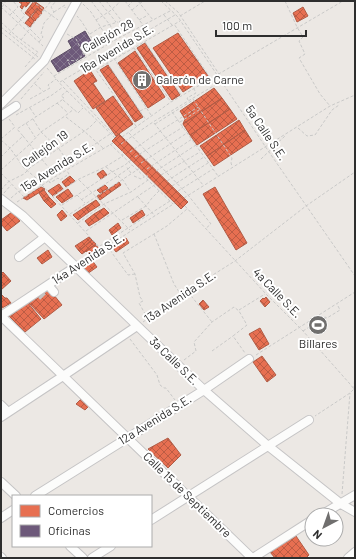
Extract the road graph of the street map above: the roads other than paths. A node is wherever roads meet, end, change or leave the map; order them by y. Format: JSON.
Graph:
{"nodes":[{"id":1,"x":79,"y":2,"type":"edge"},
{"id":2,"x":1,"y":104,"type":"edge"},
{"id":3,"x":16,"y":106,"type":"dead end"},
{"id":4,"x":3,"y":119,"type":"edge"},
{"id":5,"x":5,"y":200,"type":"edge"},
{"id":6,"x":45,"y":237,"type":"junction"},
{"id":7,"x":19,"y":257,"type":"dead end"},
{"id":8,"x":75,"y":267,"type":"junction"},
{"id":9,"x":48,"y":285,"type":"junction"},
{"id":10,"x":54,"y":292,"type":"dead end"},
{"id":11,"x":1,"y":316,"type":"edge"},
{"id":12,"x":137,"y":326,"type":"junction"},
{"id":13,"x":250,"y":359,"type":"road end"},
{"id":14,"x":63,"y":376,"type":"junction"},
{"id":15,"x":204,"y":390,"type":"junction"},
{"id":16,"x":1,"y":405,"type":"edge"},
{"id":17,"x":8,"y":412,"type":"junction"},
{"id":18,"x":1,"y":417,"type":"edge"},
{"id":19,"x":309,"y":420,"type":"road end"},
{"id":20,"x":127,"y":438,"type":"junction"},
{"id":21,"x":268,"y":445,"type":"junction"},
{"id":22,"x":1,"y":482,"type":"edge"},
{"id":23,"x":15,"y":495,"type":"edge"},
{"id":24,"x":37,"y":495,"type":"edge"},
{"id":25,"x":355,"y":495,"type":"edge"},
{"id":26,"x":188,"y":497,"type":"junction"},
{"id":27,"x":341,"y":504,"type":"junction"},
{"id":28,"x":336,"y":507,"type":"edge"},
{"id":29,"x":12,"y":511,"type":"edge"},
{"id":30,"x":355,"y":512,"type":"edge"},
{"id":31,"x":1,"y":518,"type":"edge"},
{"id":32,"x":152,"y":519,"type":"edge"},
{"id":33,"x":304,"y":525,"type":"edge"},
{"id":34,"x":71,"y":547,"type":"edge"},
{"id":35,"x":109,"y":547,"type":"edge"},
{"id":36,"x":355,"y":552,"type":"edge"},
{"id":37,"x":83,"y":558,"type":"edge"},
{"id":38,"x":92,"y":558,"type":"edge"},
{"id":39,"x":252,"y":558,"type":"edge"},
{"id":40,"x":348,"y":558,"type":"edge"}],
"edges":[{"from":1,"to":2,"type":"street"},
{"from":3,"to":4,"type":"street"},
{"from":5,"to":6,"type":"street","name":"3a Calle S.E."},
{"from":6,"to":7,"type":"street"},
{"from":6,"to":8,"type":"street","name":"3a Calle S.E."},
{"from":8,"to":9,"type":"street","name":"14a Avenida S.E."},
{"from":8,"to":12,"type":"street","name":"3a Calle S.E."},
{"from":9,"to":10,"type":"street"},
{"from":9,"to":11,"type":"street","name":"14a Avenida S.E."},
{"from":11,"to":14,"type":"street","name":"Calle 15 de Septiembre"},
{"from":12,"to":14,"type":"street","name":"13a Avenida S.E."},
{"from":12,"to":15,"type":"street","name":"3a Calle S.E."},
{"from":13,"to":15,"type":"street","name":"12a Avenida S.E."},
{"from":14,"to":17,"type":"street","name":"13a Avenida S.E."},
{"from":14,"to":20,"type":"street","name":"Calle 15 de Septiembre"},
{"from":15,"to":20,"type":"street","name":"12a Avenida S.E."},
{"from":15,"to":21,"type":"street","name":"3a Calle S.E."},
{"from":16,"to":17,"type":"street"},
{"from":17,"to":18,"type":"street","name":"13a Avenida S.E."},
{"from":19,"to":21,"type":"street"},
{"from":20,"to":24,"type":"street","name":"12a Avenida S.E."},
{"from":20,"to":26,"type":"street","name":"Calle 15 de Septiembre"},
{"from":21,"to":26,"type":"street"},
{"from":21,"to":27,"type":"street","name":"3a Calle S.E."},
{"from":22,"to":23,"type":"street"},
{"from":25,"to":27,"type":"street"},
{"from":26,"to":32,"type":"street"},
{"from":26,"to":39,"type":"street","name":"Calle 15 de Septiembre"},
{"from":27,"to":28,"type":"street"},
{"from":27,"to":30,"type":"street","name":"3a Calle S.E."},
{"from":29,"to":31,"type":"street"},
{"from":33,"to":39,"type":"street"},
{"from":34,"to":37,"type":"street"},
{"from":35,"to":38,"type":"street"},
{"from":36,"to":40,"type":"street"}]}
